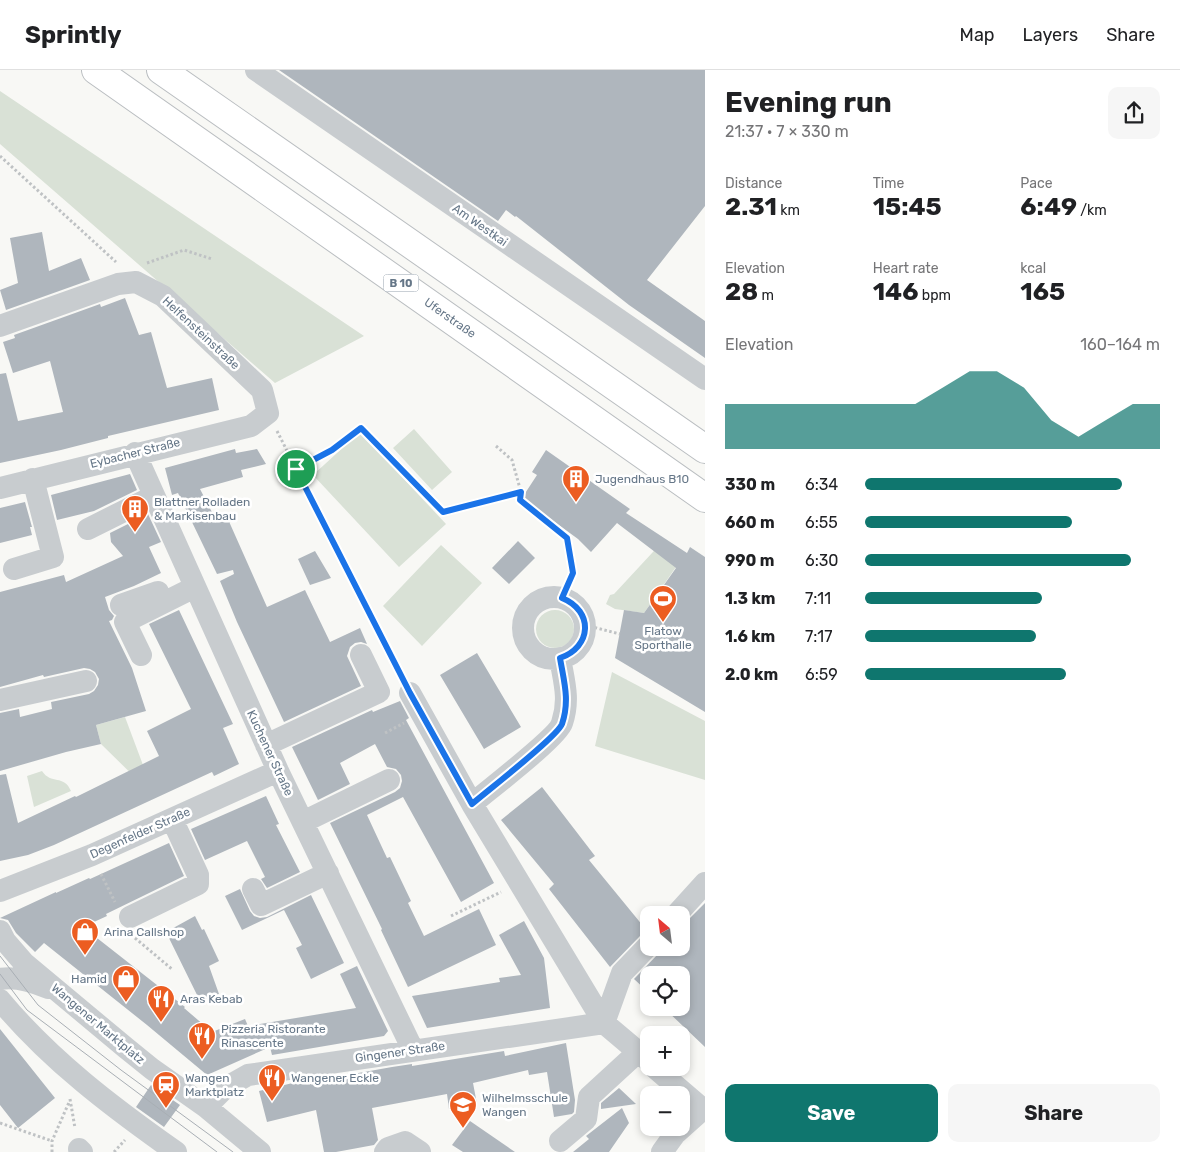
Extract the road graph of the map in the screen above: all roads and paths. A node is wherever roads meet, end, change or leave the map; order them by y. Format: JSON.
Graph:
{"nodes":[{"id":1,"x":96,"y":70,"type":"edge"},
{"id":2,"x":161,"y":70,"type":"edge"},
{"id":3,"x":256,"y":70,"type":"edge"},
{"id":4,"x":0,"y":156,"type":"edge"},
{"id":5,"x":212,"y":259,"type":"dead end"},
{"id":6,"x":131,"y":276,"type":"junction"},
{"id":7,"x":0,"y":326,"type":"edge"},
{"id":8,"x":705,"y":379,"type":"edge"},
{"id":9,"x":268,"y":413,"type":"junction"},
{"id":10,"x":496,"y":446,"type":"dead end"},
{"id":11,"x":705,"y":449,"type":"edge"},
{"id":12,"x":135,"y":453,"type":"junction"},
{"id":13,"x":296,"y":469,"type":"junction"},
{"id":14,"x":33,"y":479,"type":"junction"},
{"id":15,"x":0,"y":488,"type":"edge"},
{"id":16,"x":521,"y":492,"type":"junction"},
{"id":17,"x":154,"y":496,"type":"junction"},
{"id":18,"x":705,"y":498,"type":"edge"},
{"id":19,"x":88,"y":530,"type":"dead end"},
{"id":20,"x":14,"y":569,"type":"dead end"},
{"id":21,"x":193,"y":583,"type":"junction"},
{"id":22,"x":562,"y":598,"type":"junction"},
{"id":23,"x":121,"y":605,"type":"dead end"},
{"id":24,"x":585,"y":625,"type":"junction"},
{"id":25,"x":620,"y":634,"type":"dead end"},
{"id":26,"x":141,"y":655,"type":"dead end"},
{"id":27,"x":361,"y":655,"type":"dead end"},
{"id":28,"x":560,"y":658,"type":"junction"},
{"id":29,"x":86,"y":681,"type":"dead end"},
{"id":30,"x":410,"y":693,"type":"joint"},
{"id":31,"x":0,"y":700,"type":"edge"},
{"id":32,"x":266,"y":745,"type":"junction"},
{"id":33,"x":278,"y":772,"type":"junction"},
{"id":34,"x":389,"y":780,"type":"dead end"},
{"id":35,"x":472,"y":804,"type":"junction"},
{"id":36,"x":172,"y":819,"type":"junction"},
{"id":37,"x":303,"y":822,"type":"junction"},
{"id":38,"x":328,"y":873,"type":"junction"},
{"id":39,"x":519,"y":882,"type":"junction"},
{"id":40,"x":705,"y":883,"type":"edge"},
{"id":41,"x":254,"y":889,"type":"dead end"},
{"id":42,"x":0,"y":892,"type":"edge"},
{"id":43,"x":684,"y":906,"type":"edge"},
{"id":44,"x":452,"y":916,"type":"dead end"},
{"id":45,"x":130,"y":917,"type":"dead end"},
{"id":46,"x":2,"y":943,"type":"edge"},
{"id":47,"x":640,"y":954,"type":"edge"},
{"id":48,"x":0,"y":979,"type":"edge"},
{"id":49,"x":60,"y":993,"type":"junction"},
{"id":50,"x":0,"y":1000,"type":"edge"},
{"id":51,"x":604,"y":1023,"type":"junction"},
{"id":52,"x":413,"y":1050,"type":"junction"},
{"id":53,"x":640,"y":1053,"type":"edge"},
{"id":54,"x":640,"y":1058,"type":"edge"},
{"id":55,"x":664,"y":1076,"type":"edge"},
{"id":56,"x":64,"y":1092,"type":"dead end"},
{"id":57,"x":70,"y":1099,"type":"junction"},
{"id":58,"x":206,"y":1107,"type":"junction"},
{"id":59,"x":704,"y":1110,"type":"edge"},
{"id":60,"x":0,"y":1123,"type":"edge"},
{"id":61,"x":124,"y":1140,"type":"dead end"},
{"id":62,"x":52,"y":1141,"type":"junction"},
{"id":63,"x":560,"y":1141,"type":"dead end"},
{"id":64,"x":80,"y":1151,"type":"edge"},
{"id":65,"x":52,"y":1152,"type":"edge"},
{"id":66,"x":114,"y":1152,"type":"edge"},
{"id":67,"x":176,"y":1152,"type":"edge"},
{"id":68,"x":260,"y":1152,"type":"edge"},
{"id":69,"x":386,"y":1152,"type":"edge"},
{"id":70,"x":420,"y":1152,"type":"edge"},
{"id":71,"x":662,"y":1152,"type":"edge"}],
"edges":[{"from":1,"to":18,"type":"highway","name":"Uferstraße","number":"B 10"},
{"from":2,"to":11,"type":"highway"},
{"from":3,"to":8,"type":"street","name":"Am Westkai"},
{"from":4,"to":6,"type":"path"},
{"from":5,"to":6,"type":"path"},
{"from":6,"to":7,"type":"street"},
{"from":6,"to":9,"type":"street","name":"Helfensteinstraße"},
{"from":9,"to":12,"type":"street","name":"Eybacher Straße"},
{"from":9,"to":13,"type":"path"},
{"from":10,"to":16,"type":"path"},
{"from":12,"to":14,"type":"street","name":"Eybacher Straße"},
{"from":12,"to":17,"type":"street","name":"Kuchener Straße"},
{"from":13,"to":16,"type":"path"},
{"from":13,"to":30,"type":"path"},
{"from":14,"to":15,"type":"street","name":"Eybacher Straße"},
{"from":14,"to":20,"type":"street"},
{"from":16,"to":22,"type":"path"},
{"from":17,"to":19,"type":"street"},
{"from":17,"to":21,"type":"street","name":"Kuchener Straße"},
{"from":21,"to":23,"type":"street"},
{"from":21,"to":26,"type":"street"},
{"from":21,"to":32,"type":"street","name":"Kuchener Straße"},
{"from":22,"to":24,"type":"street"},
{"from":22,"to":28,"type":"street"},
{"from":24,"to":25,"type":"path"},
{"from":24,"to":28,"type":"street"},
{"from":27,"to":32,"type":"street"},
{"from":28,"to":35,"type":"street"},
{"from":29,"to":31,"type":"street"},
{"from":30,"to":35,"type":"street"},
{"from":32,"to":33,"type":"street","name":"Kuchener Straße"},
{"from":33,"to":36,"type":"street","name":"Degenfelder Straße"},
{"from":33,"to":37,"type":"street","name":"Kuchener Straße"},
{"from":34,"to":37,"type":"street"},
{"from":35,"to":39,"type":"street"},
{"from":36,"to":42,"type":"street","name":"Degenfelder Straße"},
{"from":36,"to":45,"type":"street"},
{"from":37,"to":38,"type":"street","name":"Kuchener Straße"},
{"from":38,"to":41,"type":"street"},
{"from":38,"to":52,"type":"street","name":"Kuchener Straße"},
{"from":39,"to":44,"type":"path"},
{"from":39,"to":51,"type":"street"},
{"from":40,"to":43,"type":"street"},
{"from":46,"to":49,"type":"street","name":"Wangener Marktplatz"},
{"from":47,"to":51,"type":"street"},
{"from":48,"to":49,"type":"street"},
{"from":49,"to":58,"type":"street","name":"Wangener Marktplatz"},
{"from":50,"to":67,"type":"street"},
{"from":51,"to":52,"type":"street","name":"Gingener Straße"},
{"from":51,"to":53,"type":"street"},
{"from":52,"to":58,"type":"street","name":"Gingener Straße"},
{"from":54,"to":63,"type":"street"},
{"from":55,"to":59,"type":"street"},
{"from":56,"to":57,"type":"path"},
{"from":57,"to":62,"type":"path"},
{"from":57,"to":64,"type":"path"},
{"from":58,"to":68,"type":"street","name":"Wangener Marktplatz"},
{"from":59,"to":71,"type":"street"},
{"from":60,"to":62,"type":"path"},
{"from":61,"to":66,"type":"path"},
{"from":62,"to":65,"type":"path"},
{"from":69,"to":70,"type":"street"}]}
